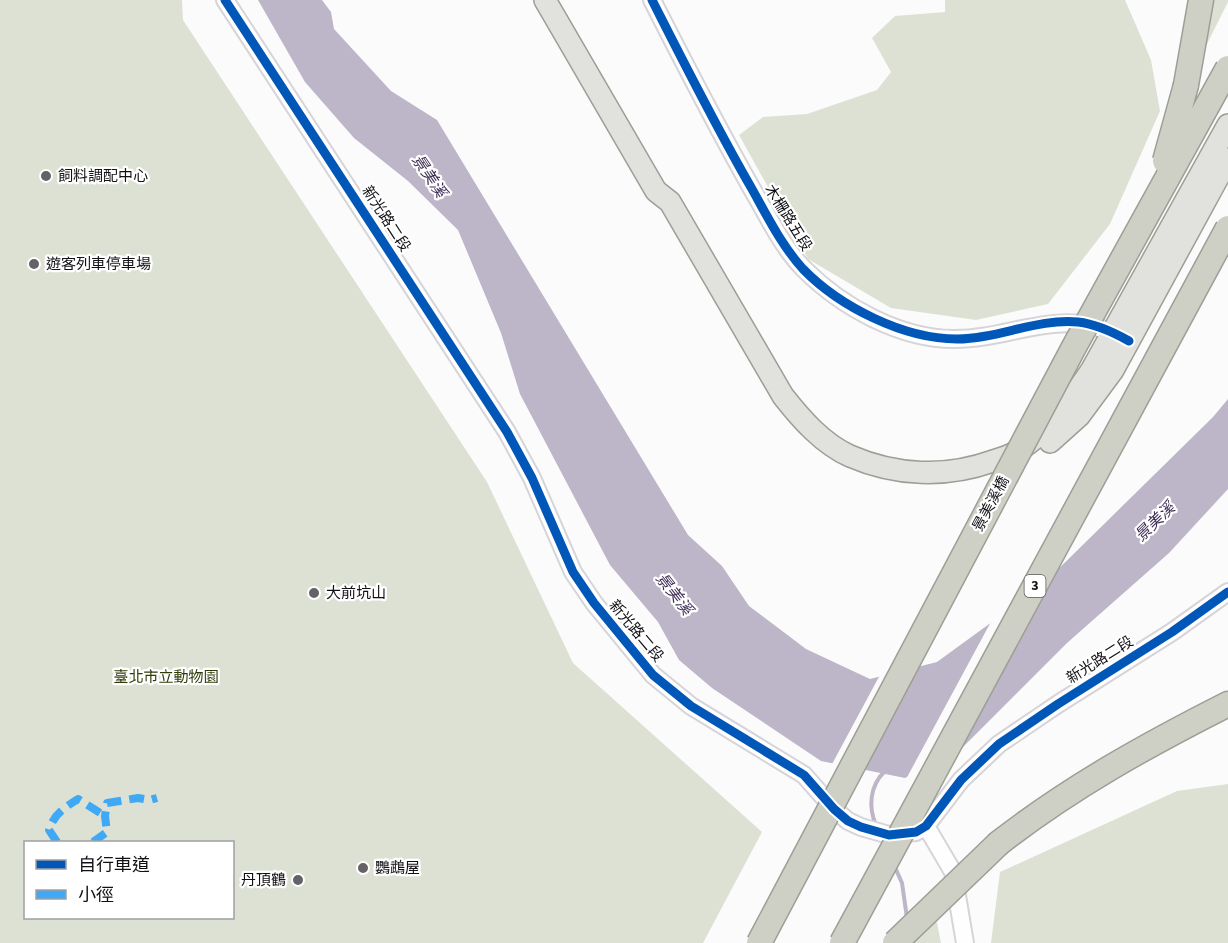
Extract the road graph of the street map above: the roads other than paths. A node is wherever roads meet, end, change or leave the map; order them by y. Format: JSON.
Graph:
{"nodes":[{"id":1,"x":225,"y":0,"type":"edge"},
{"id":2,"x":545,"y":0,"type":"edge"},
{"id":3,"x":652,"y":0,"type":"edge"},
{"id":4,"x":1201,"y":0,"type":"edge"},
{"id":5,"x":1228,"y":68,"type":"edge"},
{"id":6,"x":1228,"y":125,"type":"edge"},
{"id":7,"x":1228,"y":159,"type":"edge"},
{"id":8,"x":1228,"y":228,"type":"edge"},
{"id":9,"x":1121,"y":336,"type":"junction"},
{"id":10,"x":1074,"y":347,"type":"junction"},
{"id":11,"x":1228,"y":592,"type":"edge"},
{"id":12,"x":1228,"y":704,"type":"edge"},
{"id":13,"x":921,"y":829,"type":"junction"},
{"id":14,"x":759,"y":943,"type":"edge"},
{"id":15,"x":842,"y":943,"type":"edge"},
{"id":16,"x":895,"y":943,"type":"edge"},
{"id":17,"x":965,"y":943,"type":"edge"}],
"edges":[{"from":1,"to":13,"type":"street","name":"新光路二段"},
{"from":2,"to":9,"type":"main road"},
{"from":3,"to":9,"type":"street","name":"木柵路五段"},
{"from":4,"to":10,"type":"highway","bridge":true},
{"from":5,"to":10,"type":"highway","name":"景美溪橋","bridge":true},
{"from":6,"to":9,"type":"main road"},
{"from":7,"to":9,"type":"main road"},
{"from":8,"to":15,"type":"highway","number":"3","bridge":true},
{"from":10,"to":14,"type":"highway","name":"景美溪橋","bridge":true},
{"from":11,"to":13,"type":"street","name":"新光路二段"},
{"from":12,"to":16,"type":"highway","bridge":true},
{"from":13,"to":17,"type":"street"}]}
